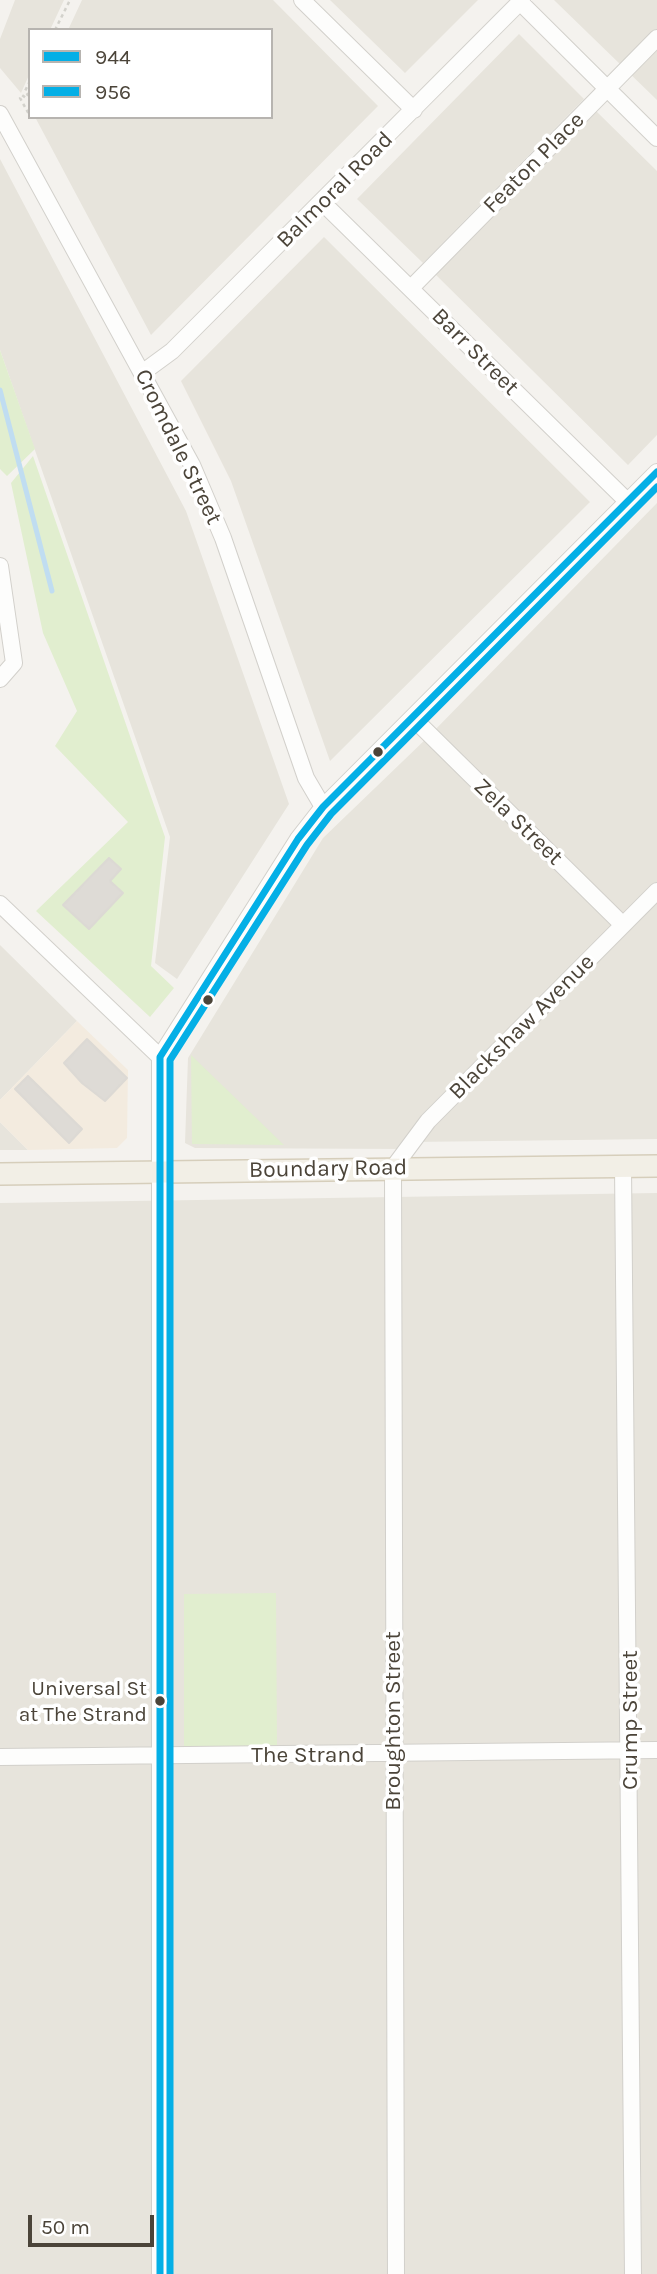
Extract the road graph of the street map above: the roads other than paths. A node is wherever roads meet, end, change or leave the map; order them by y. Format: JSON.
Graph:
{"nodes":[{"id":1,"x":302,"y":0,"type":"edge"},
{"id":2,"x":521,"y":1,"type":"edge"},
{"id":3,"x":657,"y":38,"type":"edge"},
{"id":4,"x":607,"y":89,"type":"junction"},
{"id":5,"x":414,"y":110,"type":"junction"},
{"id":6,"x":0,"y":114,"type":"edge"},
{"id":7,"x":657,"y":138,"type":"edge"},
{"id":8,"x":323,"y":202,"type":"junction"},
{"id":9,"x":411,"y":288,"type":"junction"},
{"id":10,"x":142,"y":373,"type":"junction"},
{"id":11,"x":657,"y":472,"type":"edge"},
{"id":12,"x":627,"y":501,"type":"junction"},
{"id":13,"x":0,"y":566,"type":"edge"},
{"id":14,"x":0,"y":678,"type":"edge"},
{"id":15,"x":412,"y":718,"type":"junction"},
{"id":16,"x":323,"y":807,"type":"junction"},
{"id":17,"x":657,"y":891,"type":"edge"},
{"id":18,"x":0,"y":904,"type":"edge"},
{"id":19,"x":623,"y":925,"type":"junction"},
{"id":20,"x":160,"y":1058,"type":"junction"},
{"id":21,"x":623,"y":1166,"type":"junction"},
{"id":22,"x":657,"y":1166,"type":"edge"},
{"id":23,"x":393,"y":1168,"type":"junction"},
{"id":24,"x":160,"y":1172,"type":"junction"},
{"id":25,"x":0,"y":1174,"type":"edge"},
{"id":26,"x":657,"y":1750,"type":"edge"},
{"id":27,"x":630,"y":1751,"type":"junction"},
{"id":28,"x":393,"y":1754,"type":"junction"},
{"id":29,"x":160,"y":1756,"type":"junction"},
{"id":30,"x":0,"y":1757,"type":"edge"},
{"id":31,"x":160,"y":2274,"type":"edge"},
{"id":32,"x":396,"y":2274,"type":"edge"},
{"id":33,"x":633,"y":2274,"type":"edge"}],
"edges":[{"from":1,"to":5,"type":"street"},
{"from":2,"to":4,"type":"street"},
{"from":2,"to":5,"type":"street","name":"Balmoral Road"},
{"from":3,"to":4,"type":"street","name":"Featon Place"},
{"from":4,"to":7,"type":"street"},
{"from":4,"to":9,"type":"street","name":"Featon Place"},
{"from":5,"to":8,"type":"street","name":"Balmoral Road"},
{"from":6,"to":10,"type":"street","name":"Cromdale Street"},
{"from":8,"to":9,"type":"street","name":"Barr Street"},
{"from":8,"to":10,"type":"street","name":"Balmoral Road"},
{"from":9,"to":12,"type":"street","name":"Barr Street"},
{"from":10,"to":16,"type":"street","name":"Cromdale Street"},
{"from":11,"to":12,"type":"street"},
{"from":12,"to":15,"type":"street"},
{"from":13,"to":14,"type":"street"},
{"from":15,"to":16,"type":"street"},
{"from":15,"to":19,"type":"street","name":"Zela Street"},
{"from":16,"to":20,"type":"street"},
{"from":17,"to":19,"type":"street","name":"Blackshaw Avenue"},
{"from":18,"to":20,"type":"street"},
{"from":19,"to":23,"type":"street","name":"Blackshaw Avenue"},
{"from":20,"to":24,"type":"street"},
{"from":21,"to":22,"type":"main road","name":"Boundary Road"},
{"from":21,"to":23,"type":"main road","name":"Boundary Road"},
{"from":21,"to":27,"type":"street","name":"Crump Street"},
{"from":23,"to":24,"type":"main road","name":"Boundary Road"},
{"from":23,"to":28,"type":"street","name":"Broughton Street"},
{"from":24,"to":25,"type":"main road","name":"Boundary Road"},
{"from":24,"to":29,"type":"street"},
{"from":26,"to":27,"type":"street","name":"The Strand"},
{"from":27,"to":28,"type":"street","name":"The Strand"},
{"from":27,"to":33,"type":"street","name":"Crump Street"},
{"from":28,"to":29,"type":"street","name":"The Strand"},
{"from":28,"to":32,"type":"street","name":"Broughton Street"},
{"from":29,"to":30,"type":"street","name":"The Strand"},
{"from":29,"to":31,"type":"street"}]}
